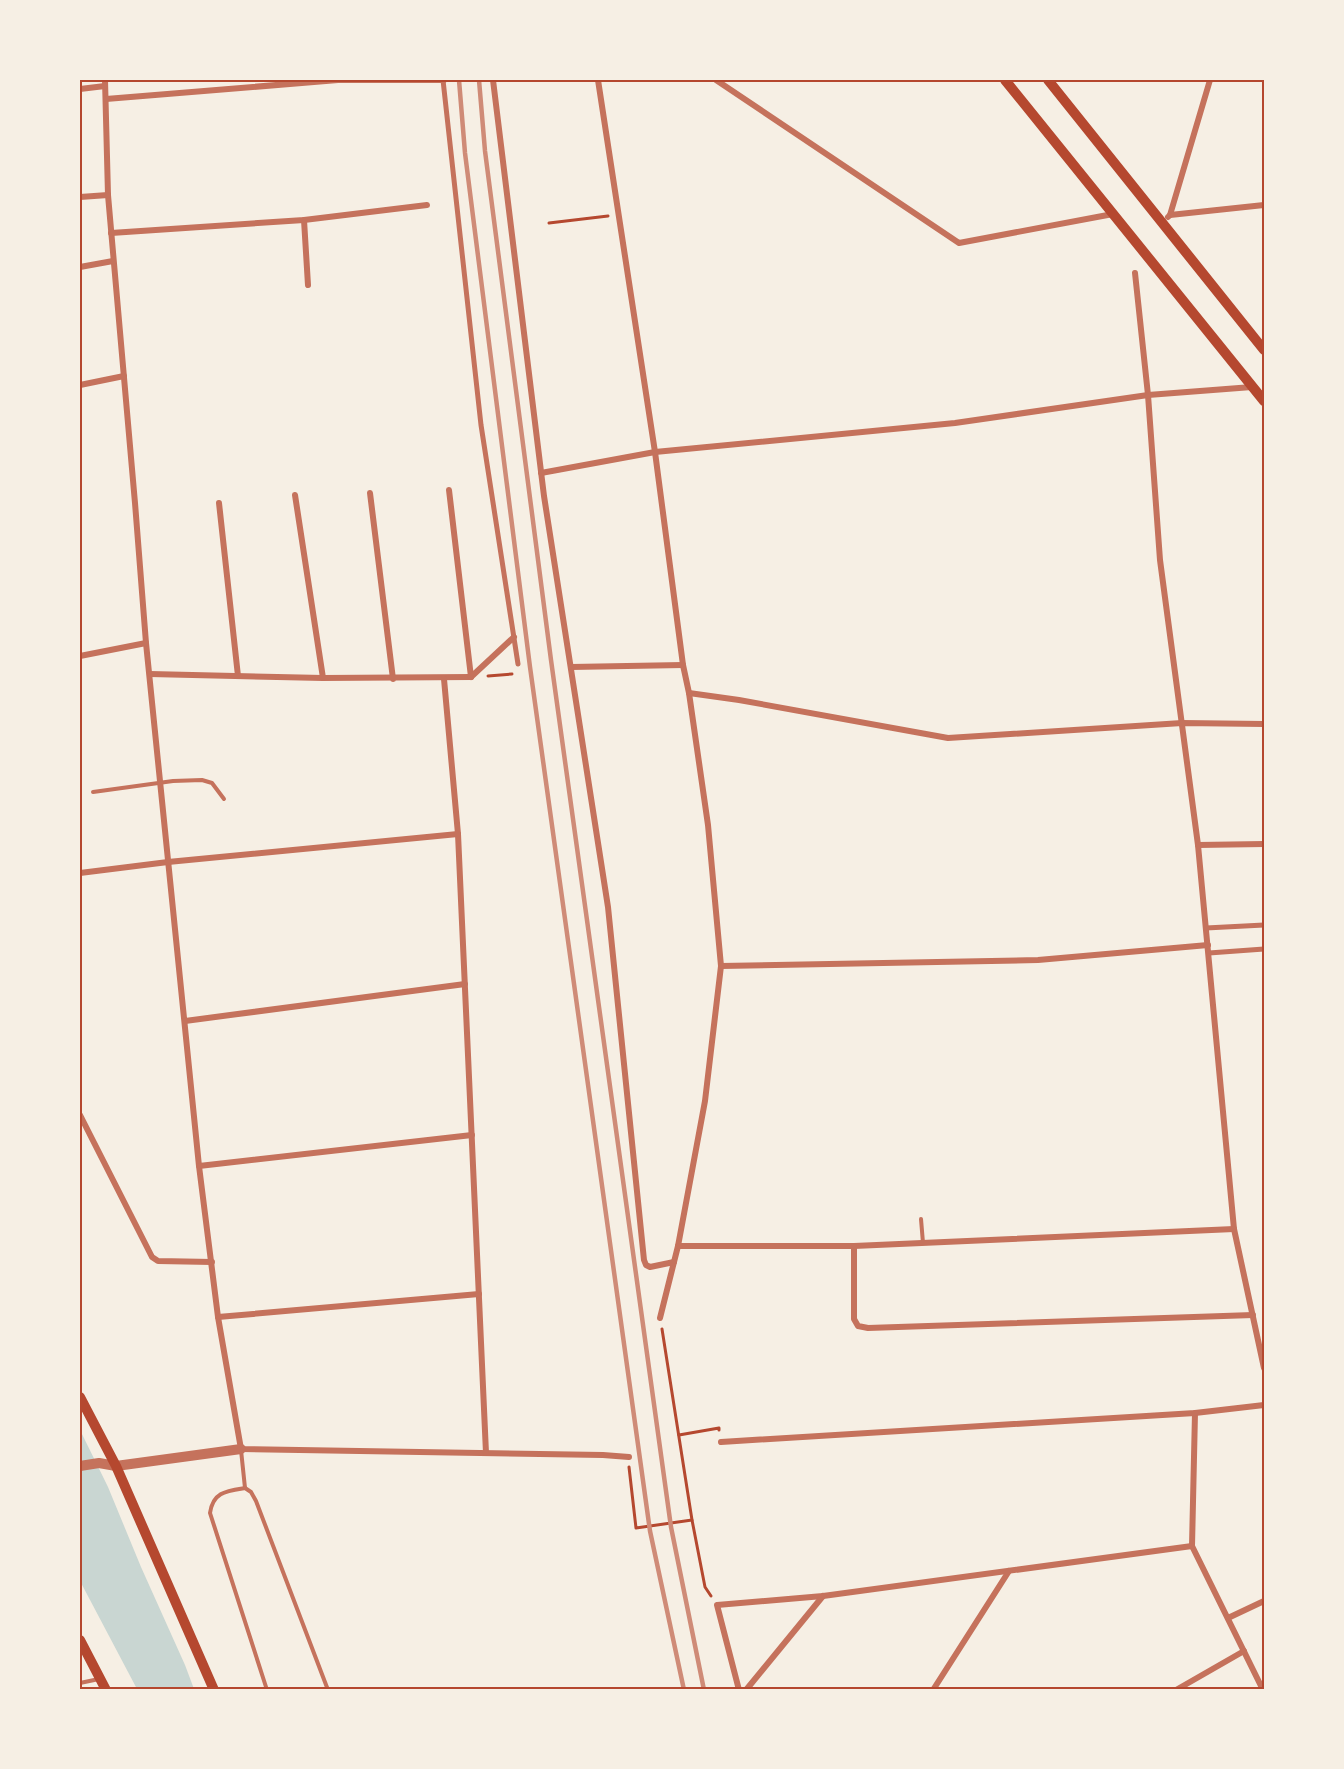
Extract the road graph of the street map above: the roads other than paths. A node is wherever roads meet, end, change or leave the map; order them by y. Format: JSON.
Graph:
{"nodes":[{"id":1,"x":338,"y":80,"type":"edge"},
{"id":2,"x":444,"y":80,"type":"edge"},
{"id":3,"x":493,"y":80,"type":"edge"},
{"id":4,"x":598,"y":80,"type":"edge"},
{"id":5,"x":716,"y":80,"type":"edge"},
{"id":6,"x":1005,"y":80,"type":"edge"},
{"id":7,"x":1048,"y":80,"type":"edge"},
{"id":8,"x":1210,"y":80,"type":"edge"},
{"id":9,"x":105,"y":83,"type":"edge"},
{"id":10,"x":80,"y":89,"type":"edge"},
{"id":11,"x":106,"y":99,"type":"junction"},
{"id":12,"x":108,"y":195,"type":"junction"},
{"id":13,"x":80,"y":197,"type":"edge"},
{"id":14,"x":427,"y":205,"type":"dead end"},
{"id":15,"x":1264,"y":205,"type":"edge"},
{"id":16,"x":1113,"y":214,"type":"junction"},
{"id":17,"x":1166,"y":218,"type":"junction"},
{"id":18,"x":304,"y":219,"type":"junction"},
{"id":19,"x":111,"y":233,"type":"junction"},
{"id":20,"x":113,"y":261,"type":"junction"},
{"id":21,"x":80,"y":267,"type":"edge"},
{"id":22,"x":1135,"y":273,"type":"dead end"},
{"id":23,"x":308,"y":285,"type":"dead end"},
{"id":24,"x":1264,"y":351,"type":"edge"},
{"id":25,"x":124,"y":376,"type":"junction"},
{"id":26,"x":80,"y":385,"type":"edge"},
{"id":27,"x":1252,"y":387,"type":"junction"},
{"id":28,"x":1148,"y":395,"type":"junction"},
{"id":29,"x":1264,"y":401,"type":"edge"},
{"id":30,"x":655,"y":452,"type":"junction"},
{"id":31,"x":541,"y":473,"type":"junction"},
{"id":32,"x":449,"y":490,"type":"dead end"},
{"id":33,"x":370,"y":493,"type":"dead end"},
{"id":34,"x":295,"y":495,"type":"dead end"},
{"id":35,"x":219,"y":503,"type":"dead end"},
{"id":36,"x":514,"y":637,"type":"junction"},
{"id":37,"x":146,"y":643,"type":"junction"},
{"id":38,"x":80,"y":656,"type":"edge"},
{"id":39,"x":518,"y":664,"type":"dead end"},
{"id":40,"x":683,"y":665,"type":"junction"},
{"id":41,"x":571,"y":667,"type":"junction"},
{"id":42,"x":150,"y":674,"type":"junction"},
{"id":43,"x":238,"y":676,"type":"junction"},
{"id":44,"x":322,"y":678,"type":"junction"},
{"id":45,"x":471,"y":678,"type":"junction"},
{"id":46,"x":393,"y":679,"type":"junction"},
{"id":47,"x":444,"y":679,"type":"junction"},
{"id":48,"x":690,"y":693,"type":"junction"},
{"id":49,"x":1182,"y":723,"type":"junction"},
{"id":50,"x":1264,"y":724,"type":"edge"},
{"id":51,"x":160,"y":783,"type":"junction"},
{"id":52,"x":93,"y":792,"type":"dead end"},
{"id":53,"x":224,"y":799,"type":"dead end"},
{"id":54,"x":458,"y":834,"type":"junction"},
{"id":55,"x":1264,"y":844,"type":"edge"},
{"id":56,"x":1198,"y":845,"type":"junction"},
{"id":57,"x":168,"y":862,"type":"junction"},
{"id":58,"x":80,"y":873,"type":"edge"},
{"id":59,"x":1264,"y":925,"type":"edge"},
{"id":60,"x":1206,"y":928,"type":"junction"},
{"id":61,"x":1208,"y":945,"type":"junction"},
{"id":62,"x":1264,"y":949,"type":"edge"},
{"id":63,"x":1209,"y":953,"type":"junction"},
{"id":64,"x":721,"y":966,"type":"junction"},
{"id":65,"x":465,"y":984,"type":"junction"},
{"id":66,"x":185,"y":1021,"type":"junction"},
{"id":67,"x":80,"y":1115,"type":"edge"},
{"id":68,"x":472,"y":1135,"type":"junction"},
{"id":69,"x":199,"y":1166,"type":"junction"},
{"id":70,"x":921,"y":1219,"type":"dead end"},
{"id":71,"x":1234,"y":1228,"type":"junction"},
{"id":72,"x":923,"y":1243,"type":"junction"},
{"id":73,"x":678,"y":1246,"type":"junction"},
{"id":74,"x":854,"y":1246,"type":"junction"},
{"id":75,"x":212,"y":1262,"type":"junction"},
{"id":76,"x":674,"y":1262,"type":"junction"},
{"id":77,"x":479,"y":1294,"type":"junction"},
{"id":78,"x":1253,"y":1315,"type":"junction"},
{"id":79,"x":218,"y":1317,"type":"junction"},
{"id":80,"x":660,"y":1318,"type":"road end"},
{"id":81,"x":1264,"y":1368,"type":"edge"},
{"id":82,"x":80,"y":1397,"type":"edge"},
{"id":83,"x":1264,"y":1406,"type":"edge"},
{"id":84,"x":1195,"y":1413,"type":"junction"},
{"id":85,"x":721,"y":1442,"type":"dead end"},
{"id":86,"x":241,"y":1449,"type":"junction"},
{"id":87,"x":486,"y":1453,"type":"junction"},
{"id":88,"x":629,"y":1457,"type":"dead end"},
{"id":89,"x":80,"y":1466,"type":"edge"},
{"id":90,"x":116,"y":1466,"type":"junction"},
{"id":91,"x":244,"y":1488,"type":"junction"},
{"id":92,"x":1192,"y":1546,"type":"junction"},
{"id":93,"x":1009,"y":1571,"type":"junction"},
{"id":94,"x":823,"y":1596,"type":"junction"},
{"id":95,"x":1264,"y":1601,"type":"edge"},
{"id":96,"x":1228,"y":1618,"type":"junction"},
{"id":97,"x":80,"y":1640,"type":"edge"},
{"id":98,"x":1244,"y":1651,"type":"junction"},
{"id":99,"x":100,"y":1679,"type":"junction"},
{"id":100,"x":80,"y":1683,"type":"edge"},
{"id":101,"x":106,"y":1689,"type":"edge"},
{"id":102,"x":214,"y":1689,"type":"edge"},
{"id":103,"x":267,"y":1689,"type":"edge"},
{"id":104,"x":328,"y":1689,"type":"edge"},
{"id":105,"x":740,"y":1689,"type":"edge"},
{"id":106,"x":746,"y":1689,"type":"edge"},
{"id":107,"x":933,"y":1689,"type":"edge"},
{"id":108,"x":1176,"y":1689,"type":"edge"},
{"id":109,"x":1263,"y":1689,"type":"edge"}],
"edges":[{"from":1,"to":2,"type":"street"},
{"from":1,"to":11,"type":"street"},
{"from":2,"to":36,"type":"street"},
{"from":3,"to":31,"type":"street"},
{"from":4,"to":30,"type":"street"},
{"from":5,"to":16,"type":"street"},
{"from":6,"to":16,"type":"main road"},
{"from":7,"to":17,"type":"main road"},
{"from":8,"to":17,"type":"street"},
{"from":9,"to":10,"type":"street"},
{"from":9,"to":11,"type":"street"},
{"from":11,"to":12,"type":"street"},
{"from":12,"to":13,"type":"street"},
{"from":12,"to":19,"type":"street"},
{"from":14,"to":18,"type":"street"},
{"from":15,"to":17,"type":"street"},
{"from":16,"to":27,"type":"main road"},
{"from":17,"to":24,"type":"main road"},
{"from":18,"to":19,"type":"street"},
{"from":18,"to":23,"type":"street"},
{"from":19,"to":20,"type":"street"},
{"from":20,"to":21,"type":"street"},
{"from":20,"to":25,"type":"street"},
{"from":22,"to":28,"type":"street"},
{"from":25,"to":26,"type":"street"},
{"from":25,"to":37,"type":"street"},
{"from":27,"to":28,"type":"street"},
{"from":27,"to":29,"type":"main road"},
{"from":28,"to":30,"type":"street"},
{"from":28,"to":49,"type":"street"},
{"from":30,"to":31,"type":"street"},
{"from":30,"to":40,"type":"street"},
{"from":31,"to":41,"type":"street"},
{"from":32,"to":45,"type":"street"},
{"from":33,"to":46,"type":"street"},
{"from":34,"to":44,"type":"street"},
{"from":35,"to":43,"type":"street"},
{"from":36,"to":39,"type":"street"},
{"from":36,"to":45,"type":"street"},
{"from":37,"to":38,"type":"street"},
{"from":37,"to":42,"type":"street"},
{"from":40,"to":41,"type":"street"},
{"from":40,"to":48,"type":"street"},
{"from":41,"to":76,"type":"street"},
{"from":42,"to":43,"type":"street"},
{"from":42,"to":51,"type":"street"},
{"from":43,"to":44,"type":"street"},
{"from":44,"to":46,"type":"street"},
{"from":45,"to":47,"type":"street"},
{"from":46,"to":47,"type":"street"},
{"from":47,"to":54,"type":"street"},
{"from":48,"to":49,"type":"street"},
{"from":48,"to":64,"type":"street"},
{"from":49,"to":50,"type":"street"},
{"from":49,"to":56,"type":"street"},
{"from":51,"to":52,"type":"lane"},
{"from":51,"to":53,"type":"lane"},
{"from":51,"to":57,"type":"street"},
{"from":54,"to":57,"type":"street"},
{"from":54,"to":65,"type":"street"},
{"from":55,"to":56,"type":"street"},
{"from":56,"to":60,"type":"street"},
{"from":57,"to":58,"type":"street"},
{"from":57,"to":66,"type":"street"},
{"from":59,"to":60,"type":"street"},
{"from":60,"to":61,"type":"street"},
{"from":61,"to":63,"type":"street"},
{"from":61,"to":64,"type":"street"},
{"from":62,"to":63,"type":"street"},
{"from":63,"to":71,"type":"street"},
{"from":64,"to":73,"type":"street"},
{"from":65,"to":66,"type":"street"},
{"from":65,"to":68,"type":"street"},
{"from":66,"to":69,"type":"street"},
{"from":67,"to":75,"type":"street"},
{"from":68,"to":69,"type":"street"},
{"from":68,"to":77,"type":"street"},
{"from":69,"to":75,"type":"street"},
{"from":70,"to":72,"type":"lane"},
{"from":71,"to":72,"type":"street"},
{"from":71,"to":78,"type":"street"},
{"from":72,"to":74,"type":"street"},
{"from":73,"to":74,"type":"street"},
{"from":73,"to":76,"type":"street"},
{"from":74,"to":78,"type":"street"},
{"from":75,"to":79,"type":"street"},
{"from":76,"to":80,"type":"street"},
{"from":77,"to":79,"type":"street"},
{"from":77,"to":87,"type":"street"},
{"from":78,"to":81,"type":"street"},
{"from":79,"to":86,"type":"street"},
{"from":82,"to":90,"type":"main road"},
{"from":83,"to":84,"type":"street"},
{"from":84,"to":85,"type":"street"},
{"from":84,"to":92,"type":"street"},
{"from":86,"to":87,"type":"street"},
{"from":86,"to":90,"type":"street"},
{"from":86,"to":91,"type":"lane"},
{"from":87,"to":88,"type":"street"},
{"from":89,"to":90,"type":"street"},
{"from":90,"to":102,"type":"main road"},
{"from":91,"to":103,"type":"lane"},
{"from":91,"to":104,"type":"lane"},
{"from":92,"to":93,"type":"street"},
{"from":92,"to":96,"type":"street"},
{"from":93,"to":94,"type":"street"},
{"from":93,"to":107,"type":"street"},
{"from":94,"to":105,"type":"street"},
{"from":94,"to":106,"type":"street"},
{"from":95,"to":96,"type":"street"},
{"from":96,"to":98,"type":"street"},
{"from":97,"to":99,"type":"main road"},
{"from":98,"to":108,"type":"street"},
{"from":98,"to":109,"type":"street"},
{"from":99,"to":100,"type":"lane"},
{"from":99,"to":101,"type":"main road"}]}
